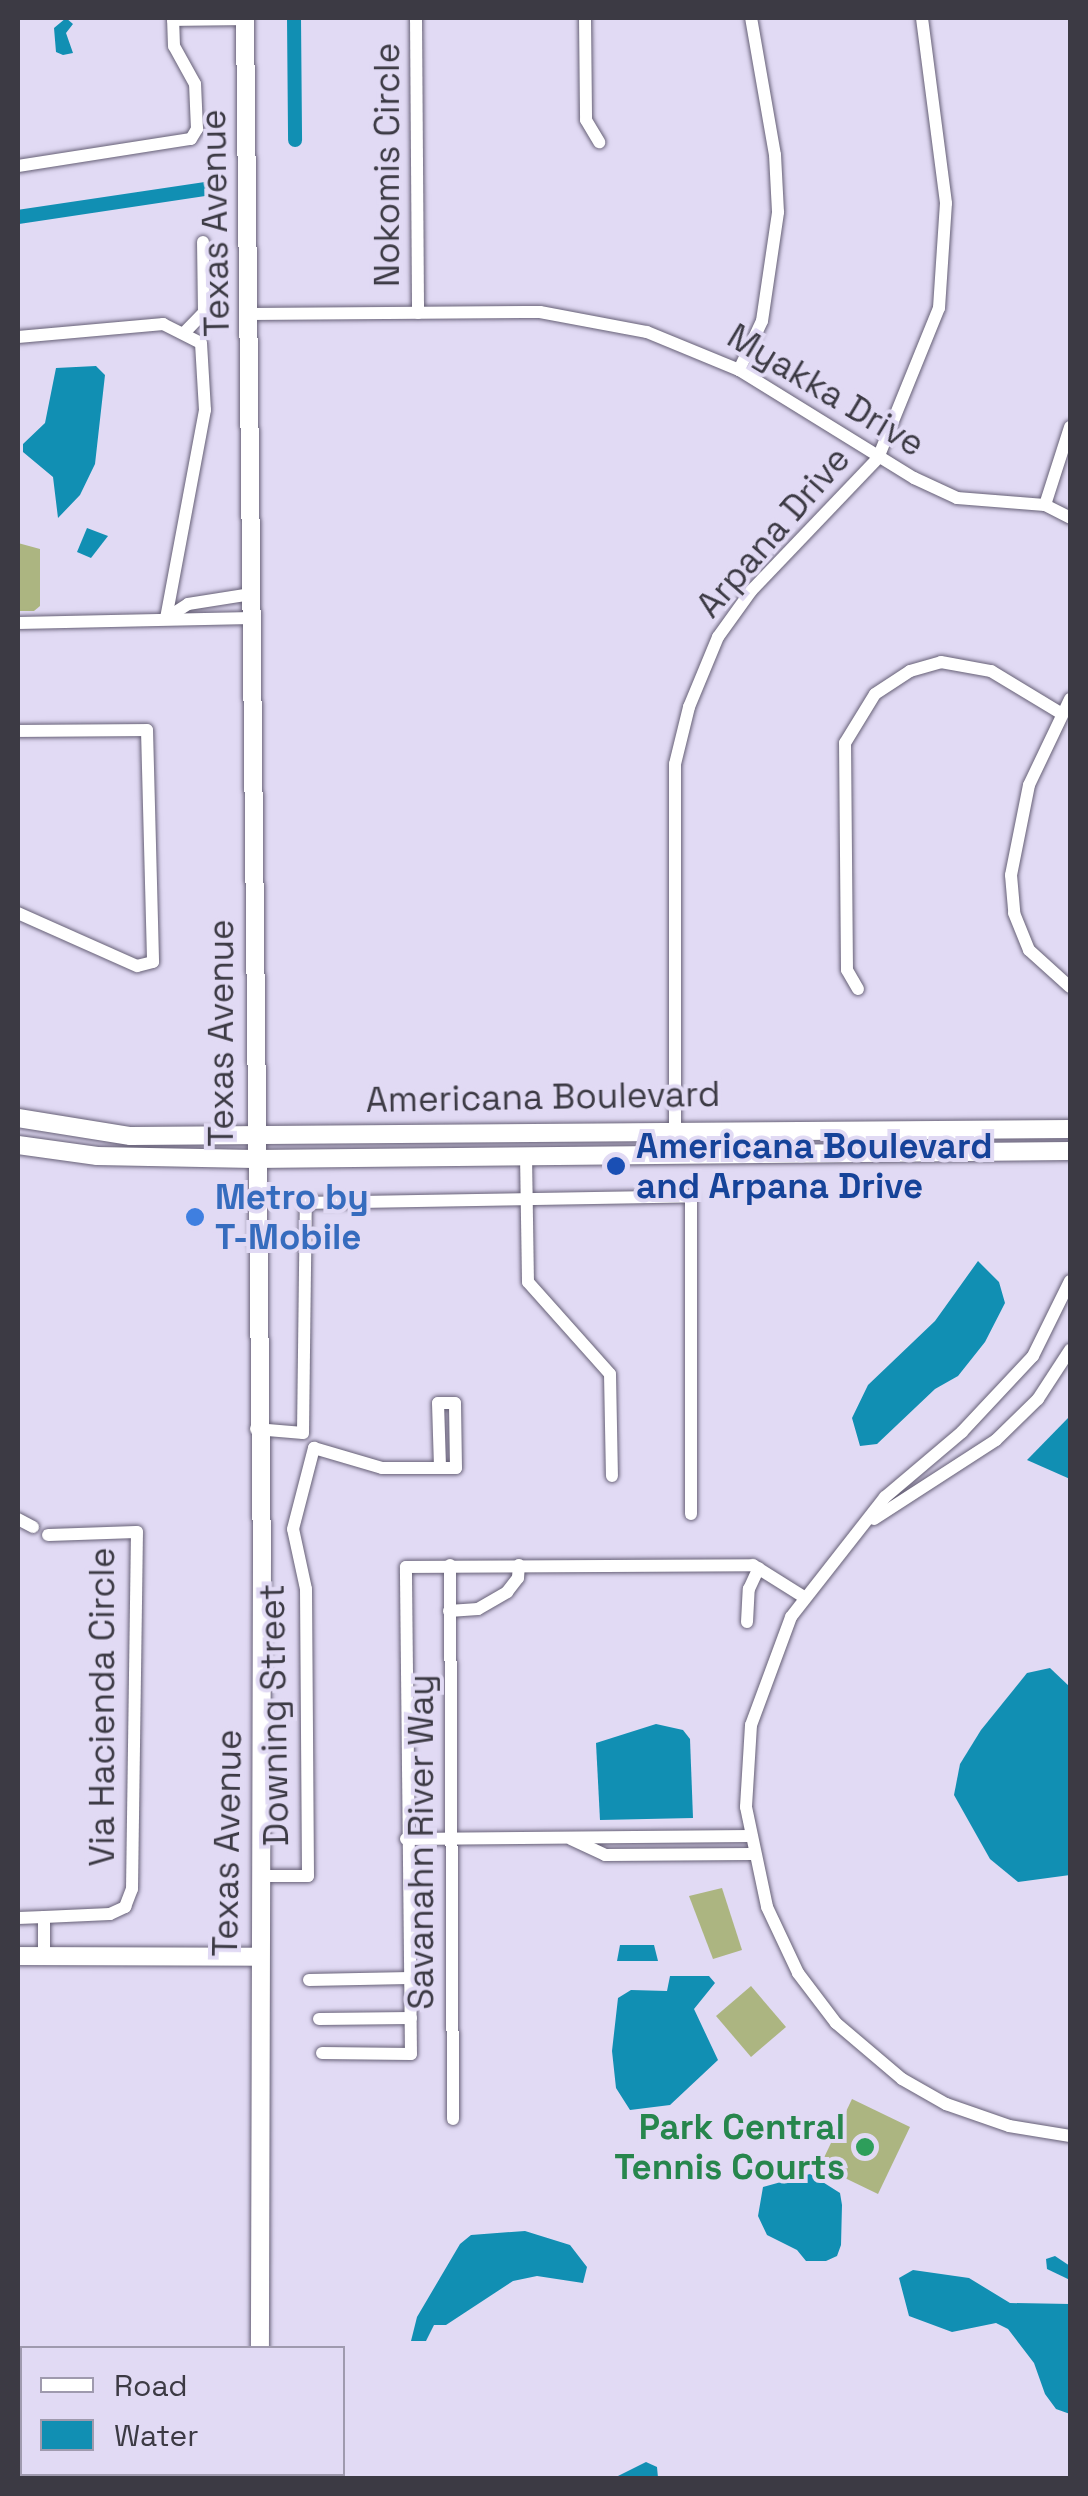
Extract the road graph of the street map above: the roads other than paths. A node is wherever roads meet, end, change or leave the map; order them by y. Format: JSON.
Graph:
{"nodes":[{"id":1,"x":245,"y":18,"type":"edge"},
{"id":2,"x":416,"y":18,"type":"edge"},
{"id":3,"x":585,"y":18,"type":"edge"},
{"id":4,"x":751,"y":18,"type":"edge"},
{"id":5,"x":922,"y":18,"type":"edge"},
{"id":6,"x":173,"y":19,"type":"edge"},
{"id":7,"x":599,"y":142,"type":"dead end"},
{"id":8,"x":18,"y":166,"type":"edge"},
{"id":9,"x":203,"y":242,"type":"dead end"},
{"id":10,"x":418,"y":312,"type":"junction"},
{"id":11,"x":249,"y":314,"type":"junction"},
{"id":12,"x":185,"y":332,"type":"junction"},
{"id":13,"x":18,"y":337,"type":"edge"},
{"id":14,"x":739,"y":370,"type":"junction"},
{"id":15,"x":1070,"y":427,"type":"edge"},
{"id":16,"x":878,"y":458,"type":"junction"},
{"id":17,"x":1045,"y":505,"type":"junction"},
{"id":18,"x":1070,"y":518,"type":"edge"},
{"id":19,"x":252,"y":594,"type":"junction"},
{"id":20,"x":166,"y":618,"type":"junction"},
{"id":21,"x":252,"y":618,"type":"junction"},
{"id":22,"x":18,"y":623,"type":"edge"},
{"id":23,"x":1070,"y":698,"type":"edge"},
{"id":24,"x":1060,"y":712,"type":"junction"},
{"id":25,"x":18,"y":731,"type":"edge"},
{"id":26,"x":18,"y":913,"type":"edge"},
{"id":27,"x":1070,"y":987,"type":"edge"},
{"id":28,"x":858,"y":989,"type":"dead end"},
{"id":29,"x":18,"y":1118,"type":"edge"},
{"id":30,"x":674,"y":1128,"type":"junction"},
{"id":31,"x":1070,"y":1129,"type":"edge"},
{"id":32,"x":254,"y":1133,"type":"junction"},
{"id":33,"x":18,"y":1145,"type":"edge"},
{"id":34,"x":1070,"y":1151,"type":"edge"},
{"id":35,"x":674,"y":1154,"type":"junction"},
{"id":36,"x":526,"y":1155,"type":"junction"},
{"id":37,"x":254,"y":1158,"type":"junction"},
{"id":38,"x":526,"y":1199,"type":"junction"},
{"id":39,"x":1070,"y":1281,"type":"edge"},
{"id":40,"x":1070,"y":1350,"type":"edge"},
{"id":41,"x":256,"y":1429,"type":"junction"},
{"id":42,"x":440,"y":1468,"type":"junction"},
{"id":43,"x":612,"y":1476,"type":"dead end"},
{"id":44,"x":692,"y":1514,"type":"dead end"},
{"id":45,"x":18,"y":1519,"type":"edge"},
{"id":46,"x":872,"y":1520,"type":"junction"},
{"id":47,"x":32,"y":1527,"type":"dead end"},
{"id":48,"x":48,"y":1535,"type":"dead end"},
{"id":49,"x":450,"y":1565,"type":"junction"},
{"id":50,"x":518,"y":1565,"type":"junction"},
{"id":51,"x":759,"y":1568,"type":"junction"},
{"id":52,"x":804,"y":1597,"type":"junction"},
{"id":53,"x":450,"y":1611,"type":"junction"},
{"id":54,"x":748,"y":1622,"type":"dead end"},
{"id":55,"x":750,"y":1836,"type":"junction"},
{"id":56,"x":449,"y":1837,"type":"junction"},
{"id":57,"x":569,"y":1838,"type":"junction"},
{"id":58,"x":406,"y":1839,"type":"junction"},
{"id":59,"x":752,"y":1854,"type":"junction"},
{"id":60,"x":260,"y":1876,"type":"junction"},
{"id":61,"x":44,"y":1917,"type":"junction"},
{"id":62,"x":18,"y":1918,"type":"edge"},
{"id":63,"x":44,"y":1954,"type":"junction"},
{"id":64,"x":18,"y":1956,"type":"edge"},
{"id":65,"x":258,"y":1956,"type":"junction"},
{"id":66,"x":410,"y":1978,"type":"junction"},
{"id":67,"x":309,"y":1980,"type":"dead end"},
{"id":68,"x":410,"y":2018,"type":"junction"},
{"id":69,"x":319,"y":2019,"type":"dead end"},
{"id":70,"x":322,"y":2054,"type":"dead end"},
{"id":71,"x":453,"y":2119,"type":"dead end"},
{"id":72,"x":1070,"y":2136,"type":"edge"},
{"id":73,"x":260,"y":2346,"type":"edge"}],
"edges":[{"from":1,"to":6,"type":"street"},
{"from":1,"to":11,"type":"street","name":"Texas Avenue"},
{"from":2,"to":10,"type":"street","name":"Nokomis Circle"},
{"from":3,"to":7,"type":"street"},
{"from":4,"to":14,"type":"street"},
{"from":5,"to":16,"type":"street","name":"Arpana Drive"},
{"from":6,"to":8,"type":"street"},
{"from":9,"to":12,"type":"street"},
{"from":10,"to":11,"type":"street","name":"Myakka Drive"},
{"from":10,"to":14,"type":"street","name":"Myakka Drive"},
{"from":11,"to":19,"type":"street","name":"Texas Avenue"},
{"from":12,"to":13,"type":"street"},
{"from":12,"to":20,"type":"street"},
{"from":14,"to":16,"type":"street","name":"Myakka Drive"},
{"from":15,"to":17,"type":"street"},
{"from":16,"to":17,"type":"street","name":"Myakka Drive"},
{"from":16,"to":30,"type":"street","name":"Arpana Drive"},
{"from":17,"to":18,"type":"street","name":"Myakka Drive"},
{"from":19,"to":20,"type":"street"},
{"from":19,"to":21,"type":"street","name":"Texas Avenue"},
{"from":20,"to":21,"type":"street"},
{"from":20,"to":22,"type":"street"},
{"from":21,"to":32,"type":"street","name":"Texas Avenue"},
{"from":23,"to":24,"type":"street"},
{"from":24,"to":27,"type":"street"},
{"from":24,"to":28,"type":"street"},
{"from":25,"to":26,"type":"street"},
{"from":29,"to":32,"type":"street","name":"Americana Boulevard"},
{"from":30,"to":31,"type":"street","name":"Americana Boulevard"},
{"from":30,"to":32,"type":"street","name":"Americana Boulevard"},
{"from":30,"to":35,"type":"street","name":"Arpana Drive"},
{"from":32,"to":37,"type":"street","name":"Texas Avenue"},
{"from":33,"to":37,"type":"street","name":"Americana Boulevard"},
{"from":34,"to":35,"type":"street","name":"Americana Boulevard"},
{"from":35,"to":36,"type":"street","name":"Americana Boulevard"},
{"from":36,"to":37,"type":"street","name":"Americana Boulevard"},
{"from":36,"to":38,"type":"street"},
{"from":37,"to":41,"type":"street","name":"Texas Avenue"},
{"from":38,"to":41,"type":"street"},
{"from":38,"to":43,"type":"street"},
{"from":38,"to":44,"type":"street"},
{"from":39,"to":46,"type":"street"},
{"from":40,"to":46,"type":"street"},
{"from":41,"to":60,"type":"street","name":"Texas Avenue"},
{"from":42,"to":42,"type":"street"},
{"from":42,"to":60,"type":"street","name":"Downing Street"},
{"from":45,"to":47,"type":"street"},
{"from":46,"to":52,"type":"street"},
{"from":48,"to":61,"type":"street","name":"Via Hacienda Circle"},
{"from":49,"to":50,"type":"street"},
{"from":49,"to":53,"type":"street","name":"Savanahn River Way"},
{"from":49,"to":58,"type":"street"},
{"from":50,"to":51,"type":"street"},
{"from":50,"to":53,"type":"street"},
{"from":51,"to":52,"type":"street"},
{"from":51,"to":54,"type":"street"},
{"from":52,"to":55,"type":"street"},
{"from":53,"to":56,"type":"street","name":"Savanahn River Way"},
{"from":55,"to":57,"type":"street"},
{"from":55,"to":59,"type":"street"},
{"from":56,"to":57,"type":"street"},
{"from":56,"to":58,"type":"street"},
{"from":56,"to":71,"type":"street","name":"Savanahn River Way"},
{"from":57,"to":59,"type":"street"},
{"from":58,"to":66,"type":"street"},
{"from":59,"to":72,"type":"street"},
{"from":60,"to":65,"type":"street","name":"Texas Avenue"},
{"from":61,"to":62,"type":"street"},
{"from":61,"to":63,"type":"street"},
{"from":63,"to":64,"type":"street"},
{"from":63,"to":65,"type":"street"},
{"from":65,"to":73,"type":"street","name":"Texas Avenue"},
{"from":66,"to":67,"type":"street"},
{"from":66,"to":68,"type":"street"},
{"from":68,"to":69,"type":"street"},
{"from":68,"to":70,"type":"street"}]}
